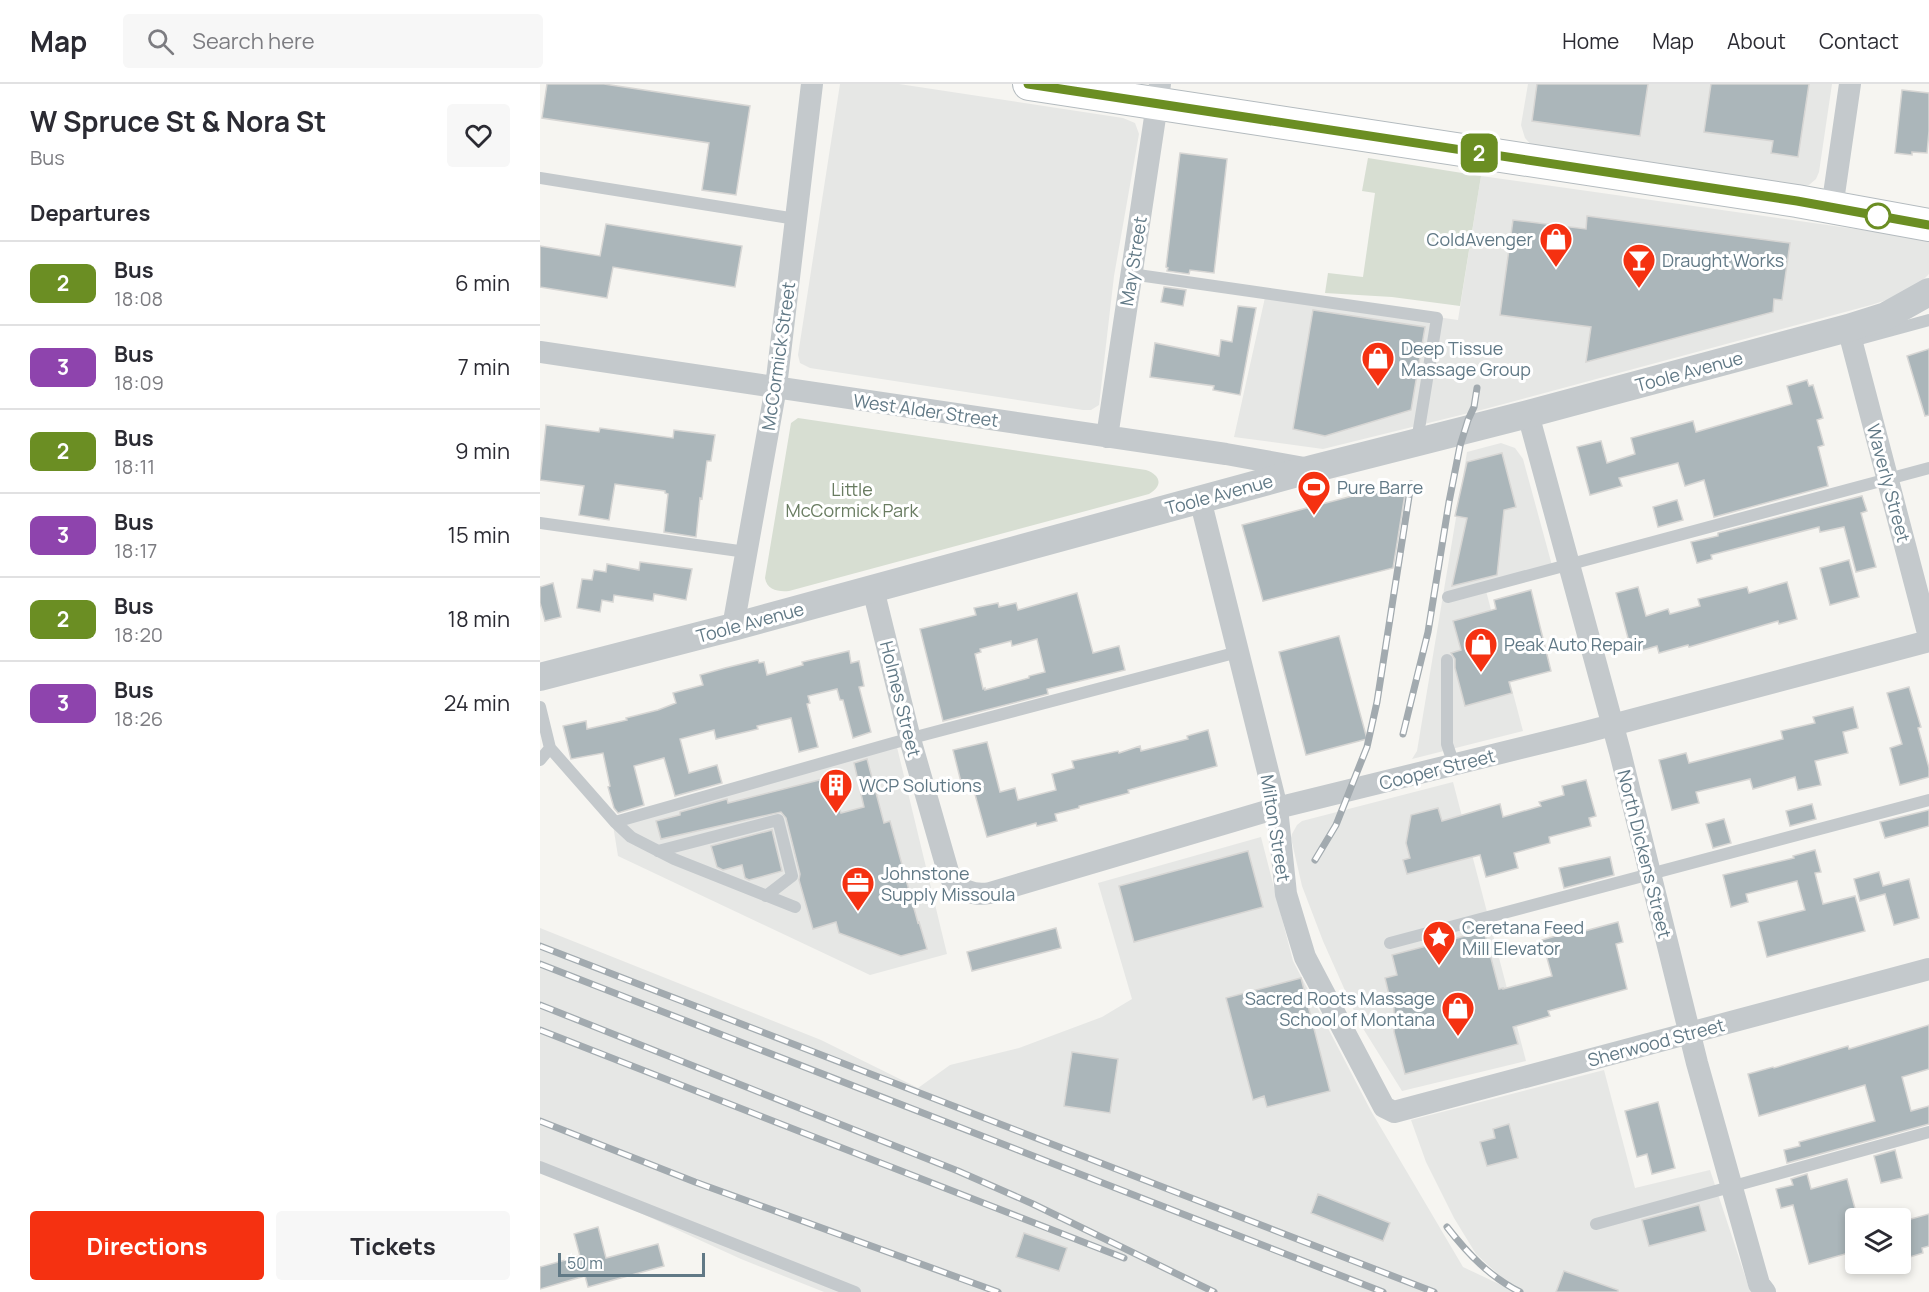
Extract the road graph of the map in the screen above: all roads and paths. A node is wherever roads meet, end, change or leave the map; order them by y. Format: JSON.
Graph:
{"nodes":[{"id":1,"x":812,"y":84,"type":"edge"},
{"id":2,"x":1029,"y":84,"type":"edge"},
{"id":3,"x":1850,"y":84,"type":"edge"},
{"id":4,"x":1158,"y":94,"type":"edge"},
{"id":5,"x":540,"y":178,"type":"edge"},
{"id":6,"x":1832,"y":208,"type":"junction"},
{"id":7,"x":796,"y":219,"type":"junction"},
{"id":8,"x":1929,"y":225,"type":"edge"},
{"id":9,"x":1131,"y":274,"type":"junction"},
{"id":10,"x":1929,"y":292,"type":"edge"},
{"id":11,"x":1929,"y":320,"type":"edge"},
{"id":12,"x":1850,"y":335,"type":"junction"},
{"id":13,"x":540,"y":352,"type":"edge"},
{"id":14,"x":776,"y":387,"type":"junction"},
{"id":15,"x":1528,"y":414,"type":"junction"},
{"id":16,"x":1107,"y":437,"type":"junction"},
{"id":17,"x":1417,"y":442,"type":"junction"},
{"id":18,"x":1929,"y":468,"type":"edge"},
{"id":19,"x":1312,"y":469,"type":"junction"},
{"id":20,"x":1888,"y":479,"type":"junction"},
{"id":21,"x":1200,"y":499,"type":"junction"},
{"id":22,"x":540,"y":523,"type":"edge"},
{"id":23,"x":746,"y":552,"type":"junction"},
{"id":24,"x":1570,"y":564,"type":"junction"},
{"id":25,"x":873,"y":589,"type":"junction"},
{"id":26,"x":1448,"y":597,"type":"dead end"},
{"id":27,"x":733,"y":627,"type":"junction"},
{"id":28,"x":1929,"y":639,"type":"edge"},
{"id":29,"x":1238,"y":652,"type":"junction"},
{"id":30,"x":1447,"y":660,"type":"dead end"},
{"id":31,"x":540,"y":677,"type":"edge"},
{"id":32,"x":540,"y":707,"type":"edge"},
{"id":33,"x":1613,"y":725,"type":"junction"},
{"id":34,"x":910,"y":739,"type":"junction"},
{"id":35,"x":550,"y":748,"type":"junction"},
{"id":36,"x":540,"y":760,"type":"edge"},
{"id":37,"x":1454,"y":765,"type":"junction"},
{"id":38,"x":1929,"y":800,"type":"edge"},
{"id":39,"x":1277,"y":808,"type":"junction"},
{"id":40,"x":615,"y":822,"type":"junction"},
{"id":41,"x":658,"y":851,"type":"junction"},
{"id":42,"x":1651,"y":874,"type":"junction"},
{"id":43,"x":950,"y":878,"type":"joint"},
{"id":44,"x":766,"y":896,"type":"junction"},
{"id":45,"x":795,"y":907,"type":"dead end"},
{"id":46,"x":1390,"y":943,"type":"dead end"},
{"id":47,"x":1929,"y":969,"type":"edge"},
{"id":48,"x":1689,"y":1033,"type":"junction"},
{"id":49,"x":1384,"y":1107,"type":"joint"},
{"id":50,"x":1929,"y":1132,"type":"edge"},
{"id":51,"x":540,"y":1167,"type":"edge"},
{"id":52,"x":1730,"y":1186,"type":"junction"},
{"id":53,"x":1596,"y":1224,"type":"dead end"},
{"id":54,"x":855,"y":1292,"type":"edge"},
{"id":55,"x":1765,"y":1292,"type":"edge"}],
"edges":[{"from":1,"to":7,"type":"street","name":"McCormick Street"},
{"from":2,"to":4,"type":"main road"},
{"from":3,"to":6,"type":"street"},
{"from":4,"to":6,"type":"main road"},
{"from":4,"to":9,"type":"street","name":"May Street"},
{"from":5,"to":7,"type":"lane"},
{"from":6,"to":8,"type":"main road"},
{"from":7,"to":14,"type":"street","name":"McCormick Street"},
{"from":9,"to":16,"type":"street","name":"May Street"},
{"from":9,"to":17,"type":"lane"},
{"from":10,"to":12,"type":"street","name":"Toole Avenue"},
{"from":11,"to":12,"type":"lane"},
{"from":12,"to":15,"type":"street","name":"Toole Avenue"},
{"from":12,"to":20,"type":"street","name":"Waverly Street"},
{"from":13,"to":14,"type":"street","name":"West Alder Street"},
{"from":14,"to":16,"type":"street","name":"West Alder Street"},
{"from":14,"to":23,"type":"street","name":"McCormick Street"},
{"from":15,"to":17,"type":"street","name":"Toole Avenue"},
{"from":15,"to":24,"type":"street","name":"North Dickens Street"},
{"from":16,"to":19,"type":"street","name":"West Alder Street"},
{"from":17,"to":19,"type":"street","name":"Toole Avenue"},
{"from":18,"to":20,"type":"lane"},
{"from":19,"to":21,"type":"street","name":"Toole Avenue"},
{"from":20,"to":24,"type":"lane"},
{"from":20,"to":28,"type":"street","name":"Waverly Street"},
{"from":21,"to":25,"type":"street","name":"Toole Avenue"},
{"from":21,"to":29,"type":"street","name":"Milton Street"},
{"from":22,"to":23,"type":"lane"},
{"from":23,"to":27,"type":"street","name":"McCormick Street"},
{"from":24,"to":26,"type":"lane"},
{"from":24,"to":33,"type":"street","name":"North Dickens Street"},
{"from":25,"to":27,"type":"street","name":"Toole Avenue"},
{"from":25,"to":34,"type":"street","name":"Holmes Street"},
{"from":27,"to":31,"type":"street","name":"Toole Avenue"},
{"from":28,"to":33,"type":"street","name":"Cooper Street"},
{"from":29,"to":34,"type":"lane"},
{"from":29,"to":39,"type":"street","name":"Milton Street"},
{"from":30,"to":37,"type":"lane"},
{"from":32,"to":35,"type":"lane"},
{"from":33,"to":37,"type":"street","name":"Cooper Street"},
{"from":33,"to":42,"type":"street","name":"North Dickens Street"},
{"from":34,"to":40,"type":"lane"},
{"from":34,"to":43,"type":"street","name":"Holmes Street"},
{"from":35,"to":36,"type":"lane"},
{"from":35,"to":40,"type":"lane"},
{"from":37,"to":39,"type":"street","name":"Cooper Street"},
{"from":38,"to":42,"type":"lane"},
{"from":39,"to":43,"type":"street","name":"Cooper Street"},
{"from":39,"to":49,"type":"street","name":"Milton Street"},
{"from":40,"to":41,"type":"lane"},
{"from":41,"to":44,"type":"lane"},
{"from":41,"to":44,"type":"lane"},
{"from":42,"to":46,"type":"lane"},
{"from":42,"to":48,"type":"street","name":"North Dickens Street"},
{"from":44,"to":45,"type":"lane"},
{"from":47,"to":48,"type":"street","name":"Sherwood Street"},
{"from":48,"to":49,"type":"street","name":"Sherwood Street"},
{"from":48,"to":52,"type":"street","name":"North Dickens Street"},
{"from":50,"to":52,"type":"lane"},
{"from":51,"to":54,"type":"lane"},
{"from":52,"to":53,"type":"lane"},
{"from":52,"to":55,"type":"street","name":"North Dickens Street"}]}
